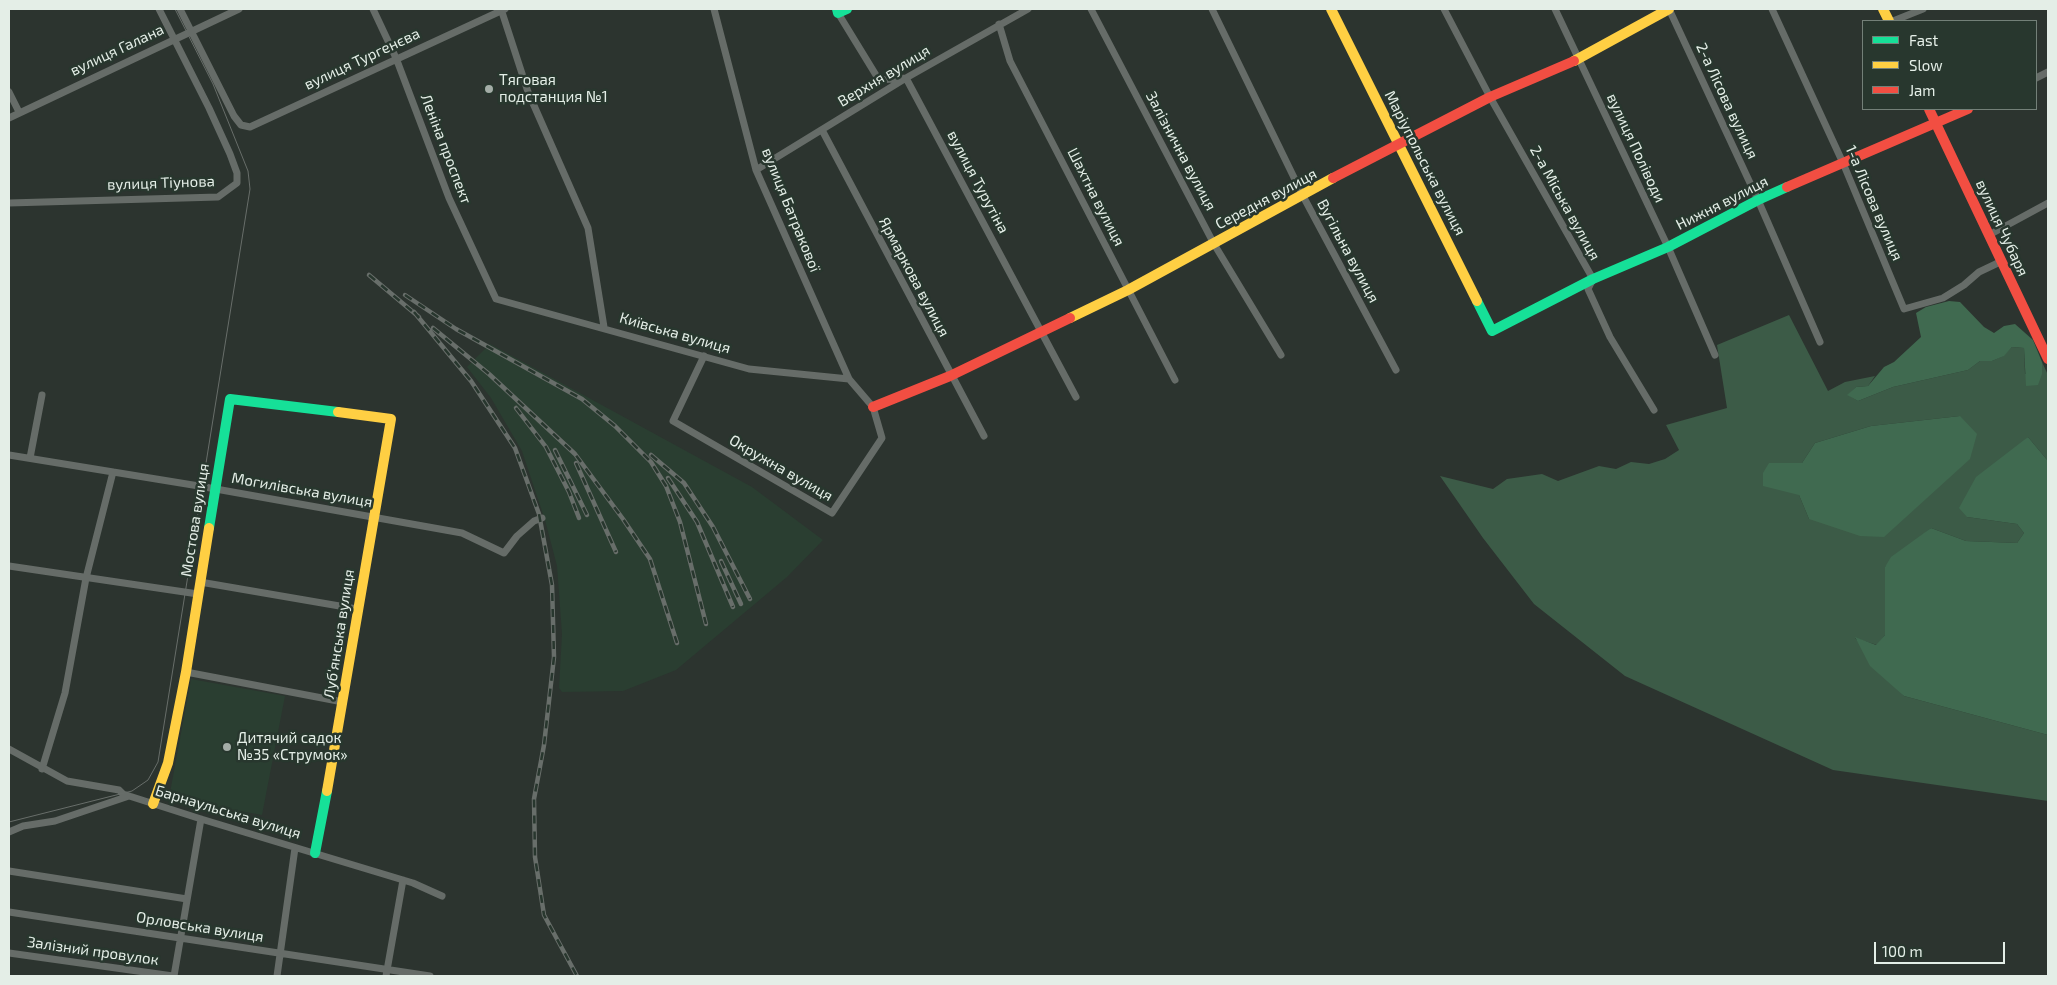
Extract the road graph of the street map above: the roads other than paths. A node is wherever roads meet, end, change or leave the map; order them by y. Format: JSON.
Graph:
{"nodes":[{"id":1,"x":159,"y":9,"type":"edge"},
{"id":2,"x":180,"y":9,"type":"edge"},
{"id":3,"x":238,"y":9,"type":"edge"},
{"id":4,"x":373,"y":9,"type":"edge"},
{"id":5,"x":503,"y":9,"type":"edge"},
{"id":6,"x":714,"y":9,"type":"edge"},
{"id":7,"x":1028,"y":9,"type":"edge"},
{"id":8,"x":1091,"y":9,"type":"edge"},
{"id":9,"x":1212,"y":9,"type":"edge"},
{"id":10,"x":1331,"y":9,"type":"edge"},
{"id":11,"x":1444,"y":9,"type":"edge"},
{"id":12,"x":1555,"y":9,"type":"edge"},
{"id":13,"x":1669,"y":9,"type":"edge"},
{"id":14,"x":1772,"y":9,"type":"edge"},
{"id":15,"x":1883,"y":9,"type":"edge"},
{"id":16,"x":1923,"y":9,"type":"edge"},
{"id":17,"x":841,"y":10,"type":"edge"},
{"id":18,"x":1890,"y":20,"type":"edge"},
{"id":19,"x":1894,"y":20,"type":"edge"},
{"id":20,"x":999,"y":24,"type":"junction"},
{"id":21,"x":192,"y":31,"type":"junction"},
{"id":22,"x":174,"y":38,"type":"junction"},
{"id":23,"x":396,"y":58,"type":"junction"},
{"id":24,"x":1579,"y":58,"type":"junction"},
{"id":25,"x":906,"y":78,"type":"junction"},
{"id":26,"x":9,"y":92,"type":"edge"},
{"id":27,"x":1490,"y":97,"type":"junction"},
{"id":28,"x":1930,"y":110,"type":"edge"},
{"id":29,"x":1966,"y":110,"type":"edge"},
{"id":30,"x":19,"y":112,"type":"junction"},
{"id":31,"x":9,"y":118,"type":"edge"},
{"id":32,"x":1936,"y":123,"type":"junction"},
{"id":33,"x":822,"y":130,"type":"junction"},
{"id":34,"x":1398,"y":143,"type":"junction"},
{"id":35,"x":1843,"y":163,"type":"junction"},
{"id":36,"x":756,"y":170,"type":"junction"},
{"id":37,"x":1304,"y":196,"type":"junction"},
{"id":38,"x":1758,"y":200,"type":"junction"},
{"id":39,"x":9,"y":203,"type":"edge"},
{"id":40,"x":2048,"y":203,"type":"edge"},
{"id":41,"x":1989,"y":235,"type":"junction"},
{"id":42,"x":1214,"y":244,"type":"junction"},
{"id":43,"x":1668,"y":247,"type":"junction"},
{"id":44,"x":2000,"y":262,"type":"junction"},
{"id":45,"x":1593,"y":279,"type":"junction"},
{"id":46,"x":1128,"y":290,"type":"junction"},
{"id":47,"x":496,"y":299,"type":"joint"},
{"id":48,"x":604,"y":327,"type":"junction"},
{"id":49,"x":1492,"y":331,"type":"joint"},
{"id":50,"x":1041,"y":333,"type":"junction"},
{"id":51,"x":1820,"y":342,"type":"dead end"},
{"id":52,"x":1281,"y":355,"type":"dead end"},
{"id":53,"x":1715,"y":355,"type":"dead end"},
{"id":54,"x":704,"y":356,"type":"junction"},
{"id":55,"x":2048,"y":359,"type":"edge"},
{"id":56,"x":1396,"y":370,"type":"dead end"},
{"id":57,"x":950,"y":376,"type":"junction"},
{"id":58,"x":849,"y":379,"type":"junction"},
{"id":59,"x":1175,"y":380,"type":"dead end"},
{"id":60,"x":42,"y":395,"type":"dead end"},
{"id":61,"x":1076,"y":398,"type":"dead end"},
{"id":62,"x":873,"y":408,"type":"junction"},
{"id":63,"x":1654,"y":410,"type":"dead end"},
{"id":64,"x":391,"y":419,"type":"joint"},
{"id":65,"x":984,"y":436,"type":"dead end"},
{"id":66,"x":9,"y":455,"type":"edge"},
{"id":67,"x":30,"y":458,"type":"junction"},
{"id":68,"x":113,"y":472,"type":"junction"},
{"id":69,"x":214,"y":489,"type":"junction"},
{"id":70,"x":375,"y":518,"type":"junction"},
{"id":71,"x":542,"y":518,"type":"dead end"},
{"id":72,"x":9,"y":566,"type":"edge"},
{"id":73,"x":86,"y":578,"type":"junction"},
{"id":74,"x":200,"y":582,"type":"junction"},
{"id":75,"x":198,"y":594,"type":"junction"},
{"id":76,"x":357,"y":609,"type":"junction"},
{"id":77,"x":186,"y":672,"type":"junction"},
{"id":78,"x":343,"y":702,"type":"junction"},
{"id":79,"x":9,"y":749,"type":"edge"},
{"id":80,"x":42,"y":769,"type":"junction"},
{"id":81,"x":130,"y":796,"type":"junction"},
{"id":82,"x":154,"y":804,"type":"junction"},
{"id":83,"x":201,"y":820,"type":"junction"},
{"id":84,"x":9,"y":832,"type":"edge"},
{"id":85,"x":295,"y":848,"type":"junction"},
{"id":86,"x":315,"y":854,"type":"junction"},
{"id":87,"x":9,"y":872,"type":"edge"},
{"id":88,"x":403,"y":880,"type":"junction"},
{"id":89,"x":442,"y":896,"type":"dead end"},
{"id":90,"x":187,"y":898,"type":"junction"},
{"id":91,"x":9,"y":912,"type":"edge"},
{"id":92,"x":180,"y":937,"type":"junction"},
{"id":93,"x":9,"y":953,"type":"edge"},
{"id":94,"x":280,"y":953,"type":"junction"},
{"id":95,"x":386,"y":973,"type":"edge"},
{"id":96,"x":174,"y":976,"type":"edge"},
{"id":97,"x":277,"y":976,"type":"edge"},
{"id":98,"x":430,"y":976,"type":"edge"}],
"edges":[{"from":1,"to":22,"type":"street","name":"вулиця Тіунова"},
{"from":2,"to":21,"type":"street"},
{"from":3,"to":21,"type":"street","name":"вулиця Галана"},
{"from":4,"to":23,"type":"street","name":"Леніна проспект"},
{"from":5,"to":23,"type":"street","name":"вулиця Тургенєва"},
{"from":5,"to":48,"type":"street"},
{"from":6,"to":36,"type":"street","name":"вулиця Батракової"},
{"from":7,"to":20,"type":"street","name":"Верхня вулиця"},
{"from":8,"to":42,"type":"street","name":"Залізнична вулиця"},
{"from":9,"to":37,"type":"street","name":"Вугільна вулиця"},
{"from":10,"to":34,"type":"street","name":"Маріупольська вулиця"},
{"from":11,"to":27,"type":"street","name":"2-а Міська вулиця"},
{"from":12,"to":24,"type":"street","name":"вулиця Поліводи"},
{"from":13,"to":24,"type":"street","name":"Середня вулиця"},
{"from":13,"to":38,"type":"street","name":"2-а Лісова вулиця"},
{"from":14,"to":35,"type":"street","name":"1-а Лісова вулиця"},
{"from":15,"to":18,"type":"street"},
{"from":16,"to":19,"type":"street"},
{"from":17,"to":25,"type":"street"},
{"from":20,"to":25,"type":"street","name":"Верхня вулиця"},
{"from":20,"to":46,"type":"street","name":"Шахтна вулиця"},
{"from":21,"to":22,"type":"street","name":"вулиця Галана"},
{"from":21,"to":23,"type":"street","name":"вулиця Тургенєва"},
{"from":22,"to":30,"type":"street","name":"вулиця Галана"},
{"from":22,"to":39,"type":"street","name":"вулиця Тіунова"},
{"from":23,"to":47,"type":"street","name":"Леніна проспект"},
{"from":24,"to":27,"type":"street","name":"Середня вулиця"},
{"from":24,"to":43,"type":"street","name":"вулиця Поліводи"},
{"from":25,"to":33,"type":"street","name":"Верхня вулиця"},
{"from":25,"to":50,"type":"street","name":"вулиця Турутіна"},
{"from":26,"to":30,"type":"street"},
{"from":27,"to":34,"type":"street","name":"Середня вулиця"},
{"from":27,"to":45,"type":"street","name":"2-а Міська вулиця"},
{"from":28,"to":32,"type":"street","name":"вулиця Чубаря"},
{"from":29,"to":32,"type":"street","name":"Нижня вулиця"},
{"from":30,"to":31,"type":"street","name":"вулиця Галана"},
{"from":32,"to":35,"type":"street","name":"Нижня вулиця"},
{"from":32,"to":41,"type":"street","name":"вулиця Чубаря"},
{"from":33,"to":36,"type":"street","name":"Верхня вулиця"},
{"from":33,"to":57,"type":"street","name":"Ярмаркова вулиця"},
{"from":34,"to":37,"type":"street","name":"Середня вулиця"},
{"from":34,"to":49,"type":"street","name":"Маріупольська вулиця"},
{"from":35,"to":38,"type":"street","name":"Нижня вулиця"},
{"from":35,"to":44,"type":"street","name":"1-а Лісова вулиця"},
{"from":36,"to":58,"type":"street","name":"вулиця Батракової"},
{"from":37,"to":42,"type":"street","name":"Середня вулиця"},
{"from":37,"to":56,"type":"street","name":"Вугільна вулиця"},
{"from":38,"to":43,"type":"street","name":"Нижня вулиця"},
{"from":38,"to":51,"type":"street","name":"2-а Лісова вулиця"},
{"from":40,"to":41,"type":"street"},
{"from":41,"to":44,"type":"street","name":"вулиця Чубаря"},
{"from":42,"to":46,"type":"street","name":"Середня вулиця"},
{"from":42,"to":52,"type":"street","name":"Залізнична вулиця"},
{"from":43,"to":45,"type":"street","name":"Нижня вулиця"},
{"from":43,"to":53,"type":"street","name":"вулиця Поліводи"},
{"from":44,"to":55,"type":"street","name":"вулиця Чубаря"},
{"from":45,"to":49,"type":"street","name":"Нижня вулиця"},
{"from":45,"to":63,"type":"street","name":"2-а Міська вулиця"},
{"from":46,"to":50,"type":"street","name":"Середня вулиця"},
{"from":46,"to":59,"type":"street","name":"Шахтна вулиця"},
{"from":47,"to":48,"type":"street","name":"Київська вулиця"},
{"from":48,"to":54,"type":"street","name":"Київська вулиця"},
{"from":50,"to":57,"type":"street","name":"Середня вулиця"},
{"from":50,"to":61,"type":"street","name":"вулиця Турутіна"},
{"from":54,"to":58,"type":"street","name":"Київська вулиця"},
{"from":54,"to":62,"type":"street","name":"Окружна вулиця"},
{"from":57,"to":62,"type":"street","name":"Середня вулиця"},
{"from":57,"to":65,"type":"street","name":"Ярмаркова вулиця"},
{"from":58,"to":62,"type":"street","name":"вулиця Батракової"},
{"from":60,"to":67,"type":"street"},
{"from":64,"to":69,"type":"street","name":"Мостова вулиця"},
{"from":64,"to":70,"type":"street","name":"Луб'янська вулиця"},
{"from":66,"to":67,"type":"street","name":"Могилівська вулиця"},
{"from":67,"to":68,"type":"street","name":"Могилівська вулиця"},
{"from":68,"to":69,"type":"street","name":"Могилівська вулиця"},
{"from":68,"to":73,"type":"street"},
{"from":69,"to":70,"type":"street","name":"Могилівська вулиця"},
{"from":69,"to":74,"type":"street","name":"Мостова вулиця"},
{"from":70,"to":71,"type":"street","name":"Могилівська вулиця"},
{"from":70,"to":76,"type":"street","name":"Луб'янська вулиця"},
{"from":72,"to":73,"type":"street"},
{"from":73,"to":75,"type":"street"},
{"from":73,"to":80,"type":"street"},
{"from":74,"to":75,"type":"street","name":"Мостова вулиця"},
{"from":74,"to":76,"type":"street"},
{"from":75,"to":77,"type":"street","name":"Мостова вулиця"},
{"from":76,"to":78,"type":"street","name":"Луб'янська вулиця"},
{"from":77,"to":78,"type":"street"},
{"from":77,"to":82,"type":"street","name":"Мостова вулиця"},
{"from":78,"to":86,"type":"street","name":"Луб'янська вулиця"},
{"from":79,"to":80,"type":"street","name":"Барнаульська вулиця"},
{"from":80,"to":81,"type":"street","name":"Барнаульська вулиця"},
{"from":81,"to":82,"type":"street","name":"Барнаульська вулиця"},
{"from":81,"to":84,"type":"street"},
{"from":82,"to":83,"type":"street","name":"Барнаульська вулиця"},
{"from":83,"to":85,"type":"street","name":"Барнаульська вулиця"},
{"from":83,"to":90,"type":"street"},
{"from":85,"to":86,"type":"street","name":"Барнаульська вулиця"},
{"from":85,"to":94,"type":"street"},
{"from":86,"to":88,"type":"street","name":"Барнаульська вулиця"},
{"from":87,"to":90,"type":"street"},
{"from":88,"to":89,"type":"street","name":"Барнаульська вулиця"},
{"from":88,"to":95,"type":"street"},
{"from":90,"to":92,"type":"street"},
{"from":91,"to":92,"type":"street","name":"Орловська вулиця"},
{"from":92,"to":94,"type":"street","name":"Орловська вулиця"},
{"from":92,"to":96,"type":"street"},
{"from":93,"to":96,"type":"street","name":"Залізний провулок"},
{"from":94,"to":95,"type":"street","name":"Орловська вулиця"},
{"from":94,"to":97,"type":"street"},
{"from":95,"to":98,"type":"street","name":"Орловська вулиця"}]}
